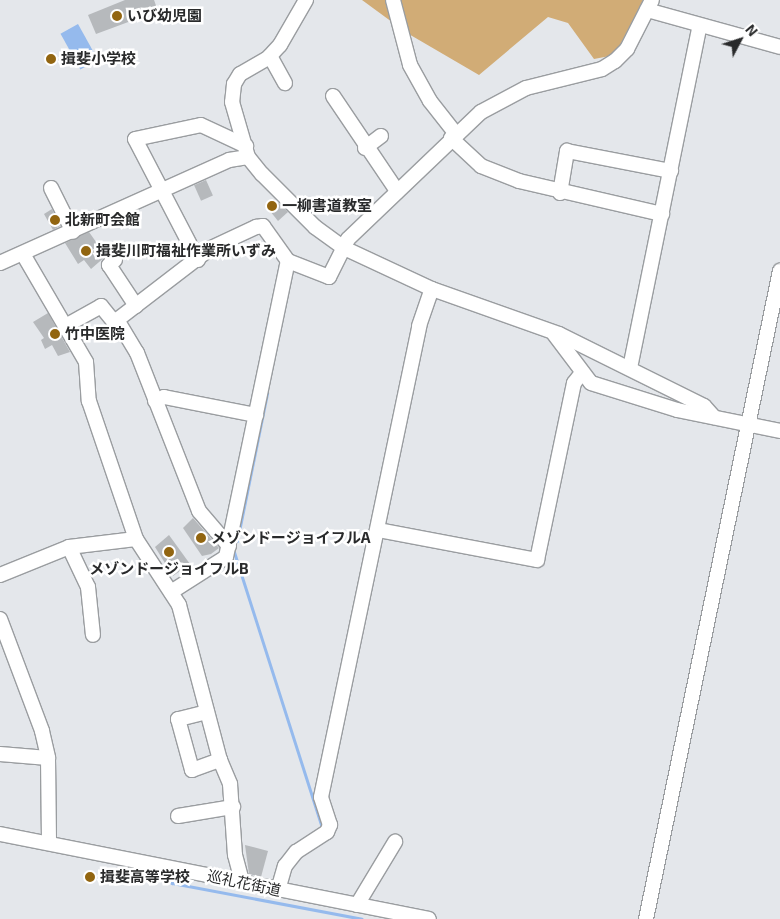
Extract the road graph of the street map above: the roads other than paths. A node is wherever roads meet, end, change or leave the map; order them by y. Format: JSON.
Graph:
{"nodes":[{"id":1,"x":306,"y":0,"type":"edge"},
{"id":2,"x":393,"y":0,"type":"edge"},
{"id":3,"x":649,"y":5,"type":"edge"},
{"id":4,"x":699,"y":28,"type":"junction"},
{"id":5,"x":780,"y":47,"type":"edge"},
{"id":6,"x":270,"y":56,"type":"junction"},
{"id":7,"x":285,"y":83,"type":"dead end"},
{"id":8,"x":332,"y":96,"type":"dead end"},
{"id":9,"x":381,"y":136,"type":"dead end"},
{"id":10,"x":453,"y":136,"type":"junction"},
{"id":11,"x":365,"y":148,"type":"junction"},
{"id":12,"x":247,"y":152,"type":"junction"},
{"id":13,"x":671,"y":171,"type":"junction"},
{"id":14,"x":50,"y":188,"type":"dead end"},
{"id":15,"x":161,"y":191,"type":"junction"},
{"id":16,"x":397,"y":191,"type":"junction"},
{"id":17,"x":560,"y":193,"type":"junction"},
{"id":18,"x":662,"y":214,"type":"junction"},
{"id":19,"x":73,"y":232,"type":"junction"},
{"id":20,"x":344,"y":248,"type":"junction"},
{"id":21,"x":24,"y":254,"type":"junction"},
{"id":22,"x":115,"y":260,"type":"dead end"},
{"id":23,"x":198,"y":260,"type":"junction"},
{"id":24,"x":288,"y":261,"type":"junction"},
{"id":25,"x":0,"y":263,"type":"edge"},
{"id":26,"x":780,"y":270,"type":"edge"},
{"id":27,"x":432,"y":289,"type":"junction"},
{"id":28,"x":136,"y":306,"type":"junction"},
{"id":29,"x":67,"y":325,"type":"junction"},
{"id":30,"x":117,"y":326,"type":"junction"},
{"id":31,"x":554,"y":334,"type":"junction"},
{"id":32,"x":630,"y":368,"type":"junction"},
{"id":33,"x":581,"y":374,"type":"dead end"},
{"id":34,"x":154,"y":400,"type":"junction"},
{"id":35,"x":256,"y":415,"type":"junction"},
{"id":36,"x":714,"y":417,"type":"junction"},
{"id":37,"x":748,"y":423,"type":"junction"},
{"id":38,"x":780,"y":431,"type":"edge"},
{"id":39,"x":378,"y":530,"type":"junction"},
{"id":40,"x":136,"y":538,"type":"junction"},
{"id":41,"x":229,"y":546,"type":"junction"},
{"id":42,"x":69,"y":547,"type":"junction"},
{"id":43,"x":0,"y":575,"type":"edge"},
{"id":44,"x":171,"y":592,"type":"junction"},
{"id":45,"x":0,"y":619,"type":"edge"},
{"id":46,"x":93,"y":635,"type":"dead end"},
{"id":47,"x":207,"y":712,"type":"junction"},
{"id":48,"x":0,"y":754,"type":"edge"},
{"id":49,"x":48,"y":758,"type":"junction"},
{"id":50,"x":220,"y":760,"type":"junction"},
{"id":51,"x":233,"y":807,"type":"junction"},
{"id":52,"x":178,"y":816,"type":"dead end"},
{"id":53,"x":0,"y":834,"type":"edge"},
{"id":54,"x":49,"y":842,"type":"junction"},
{"id":55,"x":395,"y":842,"type":"dead end"},
{"id":56,"x":242,"y":882,"type":"junction"},
{"id":57,"x":278,"y":890,"type":"junction"},
{"id":58,"x":357,"y":905,"type":"junction"},
{"id":59,"x":427,"y":919,"type":"edge"},
{"id":60,"x":646,"y":919,"type":"edge"}],
"edges":[{"from":1,"to":6,"type":"street"},
{"from":2,"to":10,"type":"street"},
{"from":3,"to":4,"type":"street"},
{"from":3,"to":10,"type":"street"},
{"from":4,"to":5,"type":"street"},
{"from":4,"to":13,"type":"street"},
{"from":6,"to":7,"type":"street"},
{"from":6,"to":12,"type":"street"},
{"from":8,"to":11,"type":"street"},
{"from":9,"to":11,"type":"street"},
{"from":10,"to":16,"type":"street"},
{"from":10,"to":17,"type":"street"},
{"from":11,"to":16,"type":"street"},
{"from":12,"to":15,"type":"street"},
{"from":12,"to":15,"type":"street"},
{"from":12,"to":20,"type":"street"},
{"from":13,"to":17,"type":"street"},
{"from":13,"to":18,"type":"street"},
{"from":14,"to":19,"type":"street"},
{"from":15,"to":19,"type":"street"},
{"from":15,"to":23,"type":"street"},
{"from":16,"to":20,"type":"street"},
{"from":17,"to":18,"type":"street"},
{"from":18,"to":32,"type":"street"},
{"from":19,"to":21,"type":"street"},
{"from":20,"to":24,"type":"street"},
{"from":20,"to":27,"type":"street"},
{"from":21,"to":25,"type":"street"},
{"from":21,"to":29,"type":"street"},
{"from":22,"to":28,"type":"street"},
{"from":23,"to":24,"type":"street"},
{"from":23,"to":28,"type":"street"},
{"from":24,"to":35,"type":"street"},
{"from":26,"to":37,"type":"street"},
{"from":27,"to":31,"type":"street"},
{"from":27,"to":39,"type":"street"},
{"from":28,"to":30,"type":"street"},
{"from":29,"to":30,"type":"street"},
{"from":29,"to":40,"type":"street"},
{"from":30,"to":34,"type":"street"},
{"from":31,"to":32,"type":"street"},
{"from":31,"to":36,"type":"street"},
{"from":32,"to":36,"type":"street"},
{"from":33,"to":39,"type":"street"},
{"from":34,"to":35,"type":"street"},
{"from":34,"to":41,"type":"street"},
{"from":35,"to":41,"type":"street"},
{"from":36,"to":37,"type":"street"},
{"from":37,"to":38,"type":"street"},
{"from":37,"to":60,"type":"street"},
{"from":39,"to":57,"type":"street"},
{"from":40,"to":42,"type":"street"},
{"from":40,"to":44,"type":"street"},
{"from":41,"to":44,"type":"street"},
{"from":42,"to":43,"type":"street"},
{"from":42,"to":46,"type":"street"},
{"from":44,"to":47,"type":"street"},
{"from":45,"to":49,"type":"street"},
{"from":47,"to":50,"type":"street"},
{"from":47,"to":50,"type":"street"},
{"from":48,"to":49,"type":"street"},
{"from":49,"to":54,"type":"street"},
{"from":50,"to":51,"type":"street"},
{"from":51,"to":52,"type":"street"},
{"from":51,"to":56,"type":"street"},
{"from":53,"to":54,"type":"street","name":"巡礼花街道"},
{"from":54,"to":56,"type":"street","name":"巡礼花街道"},
{"from":55,"to":58,"type":"street"},
{"from":56,"to":57,"type":"street","name":"巡礼花街道"},
{"from":57,"to":58,"type":"street","name":"巡礼花街道"},
{"from":58,"to":59,"type":"street","name":"巡礼花街道"}]}
